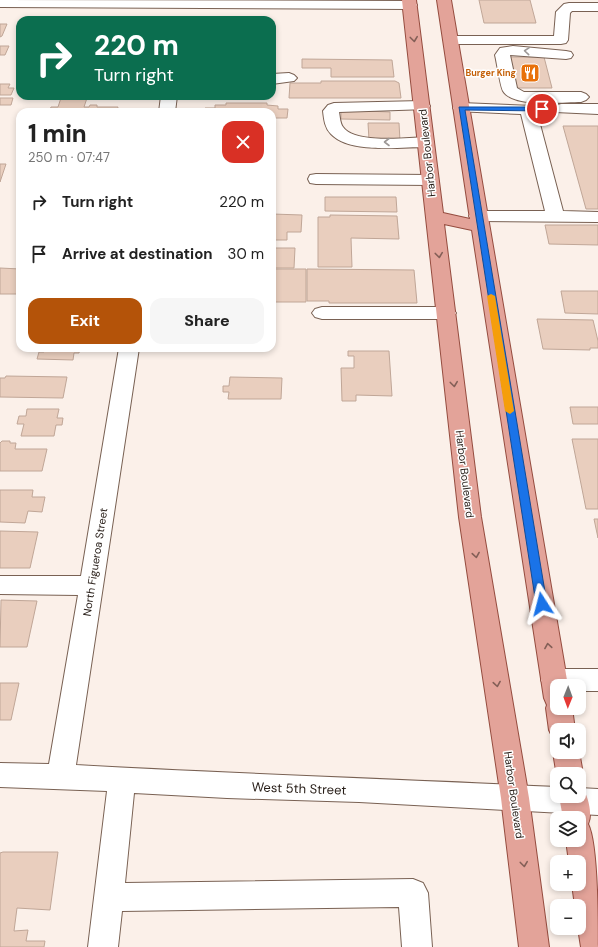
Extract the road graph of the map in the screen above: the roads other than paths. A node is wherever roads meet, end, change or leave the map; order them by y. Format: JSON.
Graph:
{"nodes":[{"id":1,"x":444,"y":0,"type":"edge"},
{"id":2,"x":185,"y":2,"type":"edge"},
{"id":3,"x":0,"y":3,"type":"edge"},
{"id":4,"x":410,"y":3,"type":"edge"},
{"id":5,"x":598,"y":7,"type":"edge"},
{"id":6,"x":183,"y":16,"type":"edge"},
{"id":7,"x":450,"y":40,"type":"junction"},
{"id":8,"x":566,"y":55,"type":"dead end"},
{"id":9,"x":289,"y":78,"type":"dead end"},
{"id":10,"x":276,"y":79,"type":"edge"},
{"id":11,"x":581,"y":97,"type":"dead end"},
{"id":12,"x":422,"y":106,"type":"junction"},
{"id":13,"x":461,"y":108,"type":"junction"},
{"id":14,"x":528,"y":109,"type":"junction"},
{"id":15,"x":598,"y":109,"type":"edge"},
{"id":16,"x":426,"y":142,"type":"junction"},
{"id":17,"x":316,"y":179,"type":"dead end"},
{"id":18,"x":430,"y":180,"type":"junction"},
{"id":19,"x":434,"y":216,"type":"junction"},
{"id":20,"x":555,"y":216,"type":"junction"},
{"id":21,"x":598,"y":217,"type":"edge"},
{"id":22,"x":479,"y":222,"type":"junction"},
{"id":23,"x":322,"y":313,"type":"dead end"},
{"id":24,"x":446,"y":313,"type":"junction"},
{"id":25,"x":128,"y":352,"type":"edge"},
{"id":26,"x":0,"y":585,"type":"edge"},
{"id":27,"x":92,"y":586,"type":"junction"},
{"id":28,"x":554,"y":679,"type":"edge"},
{"id":29,"x":598,"y":680,"type":"edge"},
{"id":30,"x":586,"y":683,"type":"edge"},
{"id":31,"x":0,"y":775,"type":"edge"},
{"id":32,"x":61,"y":776,"type":"junction"},
{"id":33,"x":122,"y":780,"type":"junction"},
{"id":34,"x":515,"y":798,"type":"junction"},
{"id":35,"x":580,"y":804,"type":"edge"},
{"id":36,"x":581,"y":847,"type":"edge"},
{"id":37,"x":108,"y":897,"type":"junction"},
{"id":38,"x":103,"y":947,"type":"edge"},
{"id":39,"x":417,"y":947,"type":"edge"},
{"id":40,"x":534,"y":947,"type":"edge"},
{"id":41,"x":596,"y":947,"type":"edge"}],
"edges":[{"from":1,"to":7,"type":"main road"},
{"from":2,"to":3,"type":"street"},
{"from":2,"to":4,"type":"street"},
{"from":2,"to":6,"type":"street"},
{"from":4,"to":12,"type":"main road","name":"Harbor Boulevard","one_way":true},
{"from":5,"to":7,"type":"street"},
{"from":7,"to":13,"type":"main road"},
{"from":8,"to":11,"type":"street","one_way":true},
{"from":9,"to":10,"type":"street"},
{"from":12,"to":16,"type":"main road","name":"Harbor Boulevard"},
{"from":16,"to":12,"type":"street","one_way":true},
{"from":13,"to":14,"type":"street"},
{"from":13,"to":22,"type":"main road"},
{"from":14,"to":15,"type":"street"},
{"from":14,"to":20,"type":"street"},
{"from":16,"to":18,"type":"main road","name":"Harbor Boulevard"},
{"from":17,"to":18,"type":"street"},
{"from":18,"to":19,"type":"main road","name":"Harbor Boulevard"},
{"from":19,"to":22,"type":"main road"},
{"from":19,"to":24,"type":"main road","name":"Harbor Boulevard","one_way":true},
{"from":20,"to":21,"type":"street"},
{"from":20,"to":22,"type":"street"},
{"from":28,"to":22,"type":"main road","one_way":true},
{"from":23,"to":24,"type":"street"},
{"from":24,"to":34,"type":"main road","name":"Harbor Boulevard","one_way":true},
{"from":25,"to":27,"type":"street","name":"North Figueroa Street"},
{"from":26,"to":27,"type":"street"},
{"from":27,"to":32,"type":"street","name":"North Figueroa Street"},
{"from":29,"to":30,"type":"street"},
{"from":31,"to":32,"type":"street","name":"West 5th Street"},
{"from":32,"to":33,"type":"street","name":"West 5th Street"},
{"from":33,"to":34,"type":"street","name":"West 5th Street"},
{"from":33,"to":37,"type":"street"},
{"from":34,"to":35,"type":"street","name":"West 5th Street"},
{"from":34,"to":40,"type":"main road","name":"Harbor Boulevard","one_way":true},
{"from":36,"to":41,"type":"main road"},
{"from":37,"to":38,"type":"street"},
{"from":37,"to":39,"type":"street"}]}
